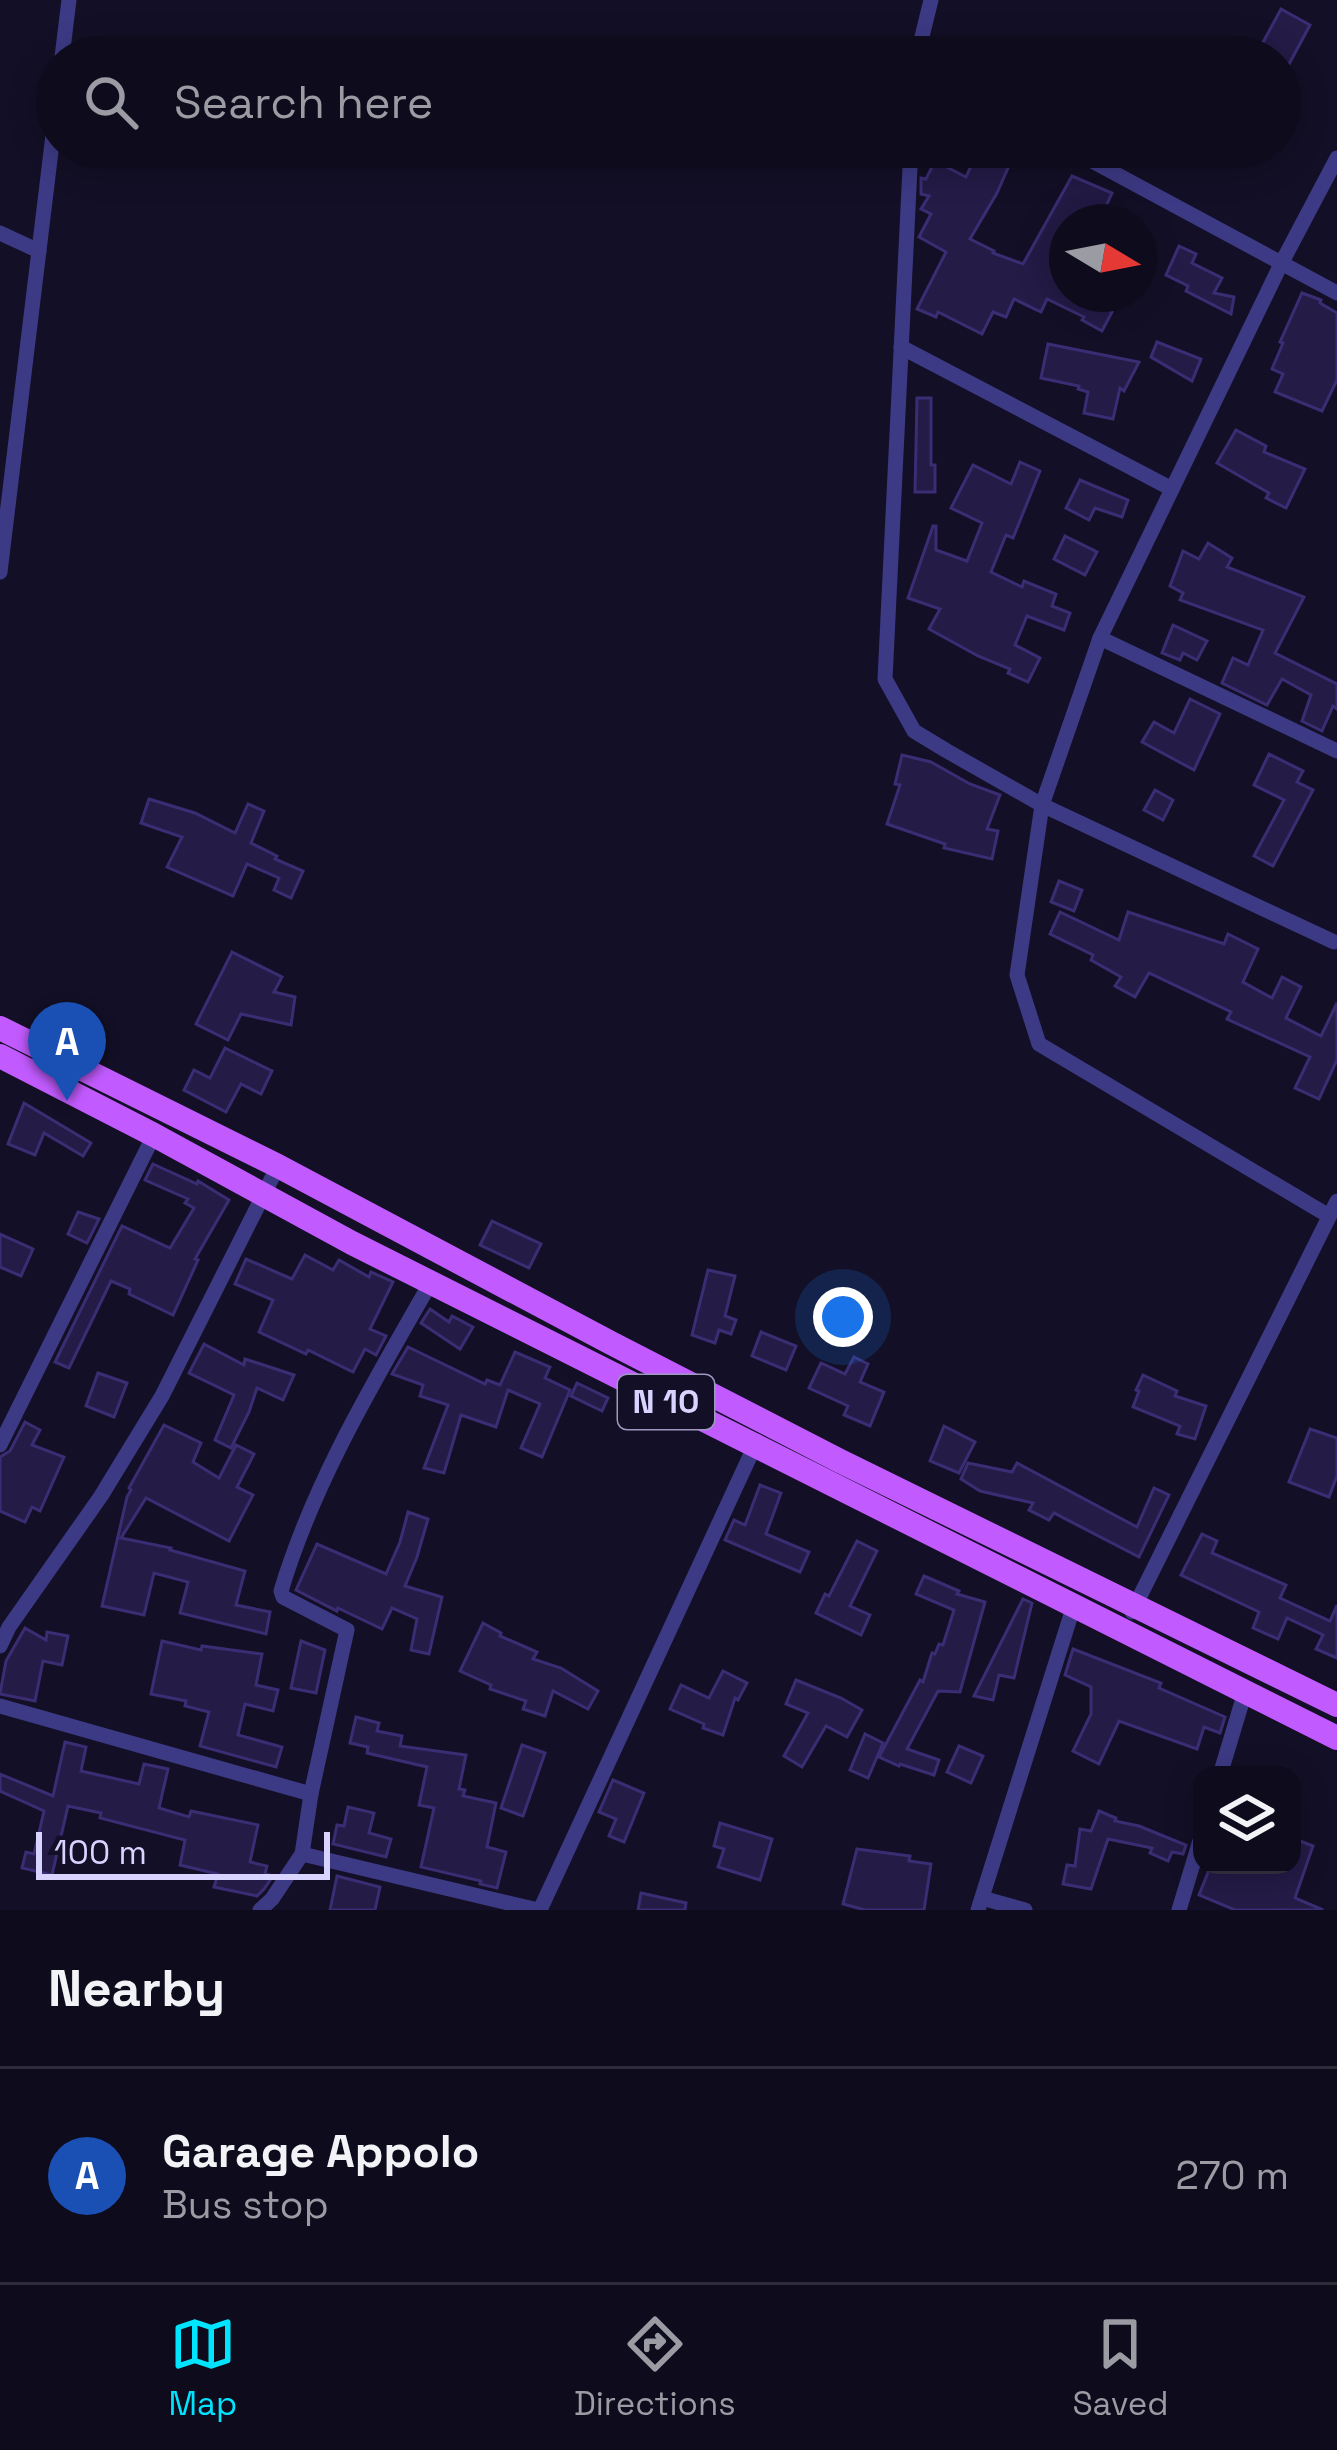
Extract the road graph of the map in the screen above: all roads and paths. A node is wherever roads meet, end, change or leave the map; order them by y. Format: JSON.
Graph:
{"nodes":[{"id":1,"x":69,"y":0,"type":"edge"},
{"id":2,"x":931,"y":0,"type":"edge"},
{"id":3,"x":65,"y":36,"type":"edge"},
{"id":4,"x":922,"y":36,"type":"edge"},
{"id":5,"x":1337,"y":158,"type":"edge"},
{"id":6,"x":49,"y":168,"type":"edge"},
{"id":7,"x":910,"y":168,"type":"edge"},
{"id":8,"x":1105,"y":168,"type":"edge"},
{"id":9,"x":0,"y":233,"type":"edge"},
{"id":10,"x":39,"y":250,"type":"junction"},
{"id":11,"x":1281,"y":264,"type":"junction"},
{"id":12,"x":1337,"y":293,"type":"edge"},
{"id":13,"x":902,"y":346,"type":"junction"},
{"id":14,"x":1172,"y":489,"type":"junction"},
{"id":15,"x":4,"y":504,"type":"edge"},
{"id":16,"x":0,"y":572,"type":"edge"},
{"id":17,"x":1100,"y":638,"type":"junction"},
{"id":18,"x":1337,"y":752,"type":"edge"},
{"id":19,"x":1042,"y":805,"type":"junction"},
{"id":20,"x":1334,"y":942,"type":"edge"},
{"id":21,"x":0,"y":1028,"type":"edge"},
{"id":22,"x":0,"y":1056,"type":"edge"},
{"id":23,"x":154,"y":1135,"type":"junction"},
{"id":24,"x":278,"y":1166,"type":"junction"},
{"id":25,"x":262,"y":1193,"type":"junction"},
{"id":26,"x":1333,"y":1209,"type":"edge"},
{"id":27,"x":431,"y":1282,"type":"junction"},
{"id":28,"x":767,"y":1422,"type":"junction"},
{"id":29,"x":0,"y":1445,"type":"edge"},
{"id":30,"x":754,"y":1447,"type":"junction"},
{"id":31,"x":1073,"y":1605,"type":"junction"},
{"id":32,"x":1135,"y":1607,"type":"junction"},
{"id":33,"x":4,"y":1625,"type":"edge"},
{"id":34,"x":1122,"y":1630,"type":"junction"},
{"id":35,"x":0,"y":1646,"type":"edge"},
{"id":36,"x":1245,"y":1692,"type":"junction"},
{"id":37,"x":0,"y":1706,"type":"edge"},
{"id":38,"x":1337,"y":1706,"type":"edge"},
{"id":39,"x":1337,"y":1738,"type":"edge"},
{"id":40,"x":1223,"y":1766,"type":"edge"},
{"id":41,"x":311,"y":1794,"type":"junction"},
{"id":42,"x":302,"y":1853,"type":"junction"},
{"id":43,"x":1193,"y":1864,"type":"edge"},
{"id":44,"x":980,"y":1904,"type":"edge"},
{"id":45,"x":260,"y":1910,"type":"edge"},
{"id":46,"x":539,"y":1910,"type":"edge"},
{"id":47,"x":1025,"y":1910,"type":"edge"},
{"id":48,"x":1179,"y":1910,"type":"edge"}],
"edges":[{"from":1,"to":3,"type":"street"},
{"from":2,"to":4,"type":"street"},
{"from":5,"to":11,"type":"street"},
{"from":6,"to":10,"type":"street"},
{"from":7,"to":13,"type":"street"},
{"from":8,"to":11,"type":"street"},
{"from":9,"to":10,"type":"street"},
{"from":10,"to":15,"type":"street"},
{"from":11,"to":12,"type":"street"},
{"from":11,"to":14,"type":"street"},
{"from":13,"to":14,"type":"street"},
{"from":13,"to":19,"type":"street"},
{"from":14,"to":17,"type":"street"},
{"from":15,"to":16,"type":"street"},
{"from":17,"to":18,"type":"street"},
{"from":17,"to":19,"type":"street"},
{"from":19,"to":20,"type":"street"},
{"from":19,"to":26,"type":"street"},
{"from":21,"to":24,"type":"main road","number":"N 10"},
{"from":22,"to":23,"type":"main road","number":"N 10"},
{"from":23,"to":25,"type":"main road","number":"N 10"},
{"from":23,"to":29,"type":"street"},
{"from":24,"to":25,"type":"street"},
{"from":24,"to":28,"type":"main road","number":"N 10"},
{"from":25,"to":27,"type":"main road","number":"N 10"},
{"from":25,"to":33,"type":"street"},
{"from":26,"to":32,"type":"street"},
{"from":27,"to":30,"type":"main road","number":"N 10"},
{"from":27,"to":41,"type":"street"},
{"from":28,"to":30,"type":"street"},
{"from":28,"to":32,"type":"main road","number":"N 10"},
{"from":30,"to":31,"type":"main road","number":"N 10"},
{"from":30,"to":46,"type":"street"},
{"from":31,"to":34,"type":"main road","number":"N 10"},
{"from":31,"to":44,"type":"street"},
{"from":32,"to":34,"type":"street"},
{"from":32,"to":38,"type":"main road","number":"N 10"},
{"from":33,"to":35,"type":"street"},
{"from":34,"to":36,"type":"main road","number":"N 10"},
{"from":36,"to":39,"type":"main road","number":"N 10"},
{"from":36,"to":40,"type":"street"},
{"from":37,"to":41,"type":"street"},
{"from":41,"to":42,"type":"street"},
{"from":42,"to":45,"type":"street"},
{"from":42,"to":46,"type":"street"},
{"from":43,"to":48,"type":"street"},
{"from":44,"to":47,"type":"street"}]}
